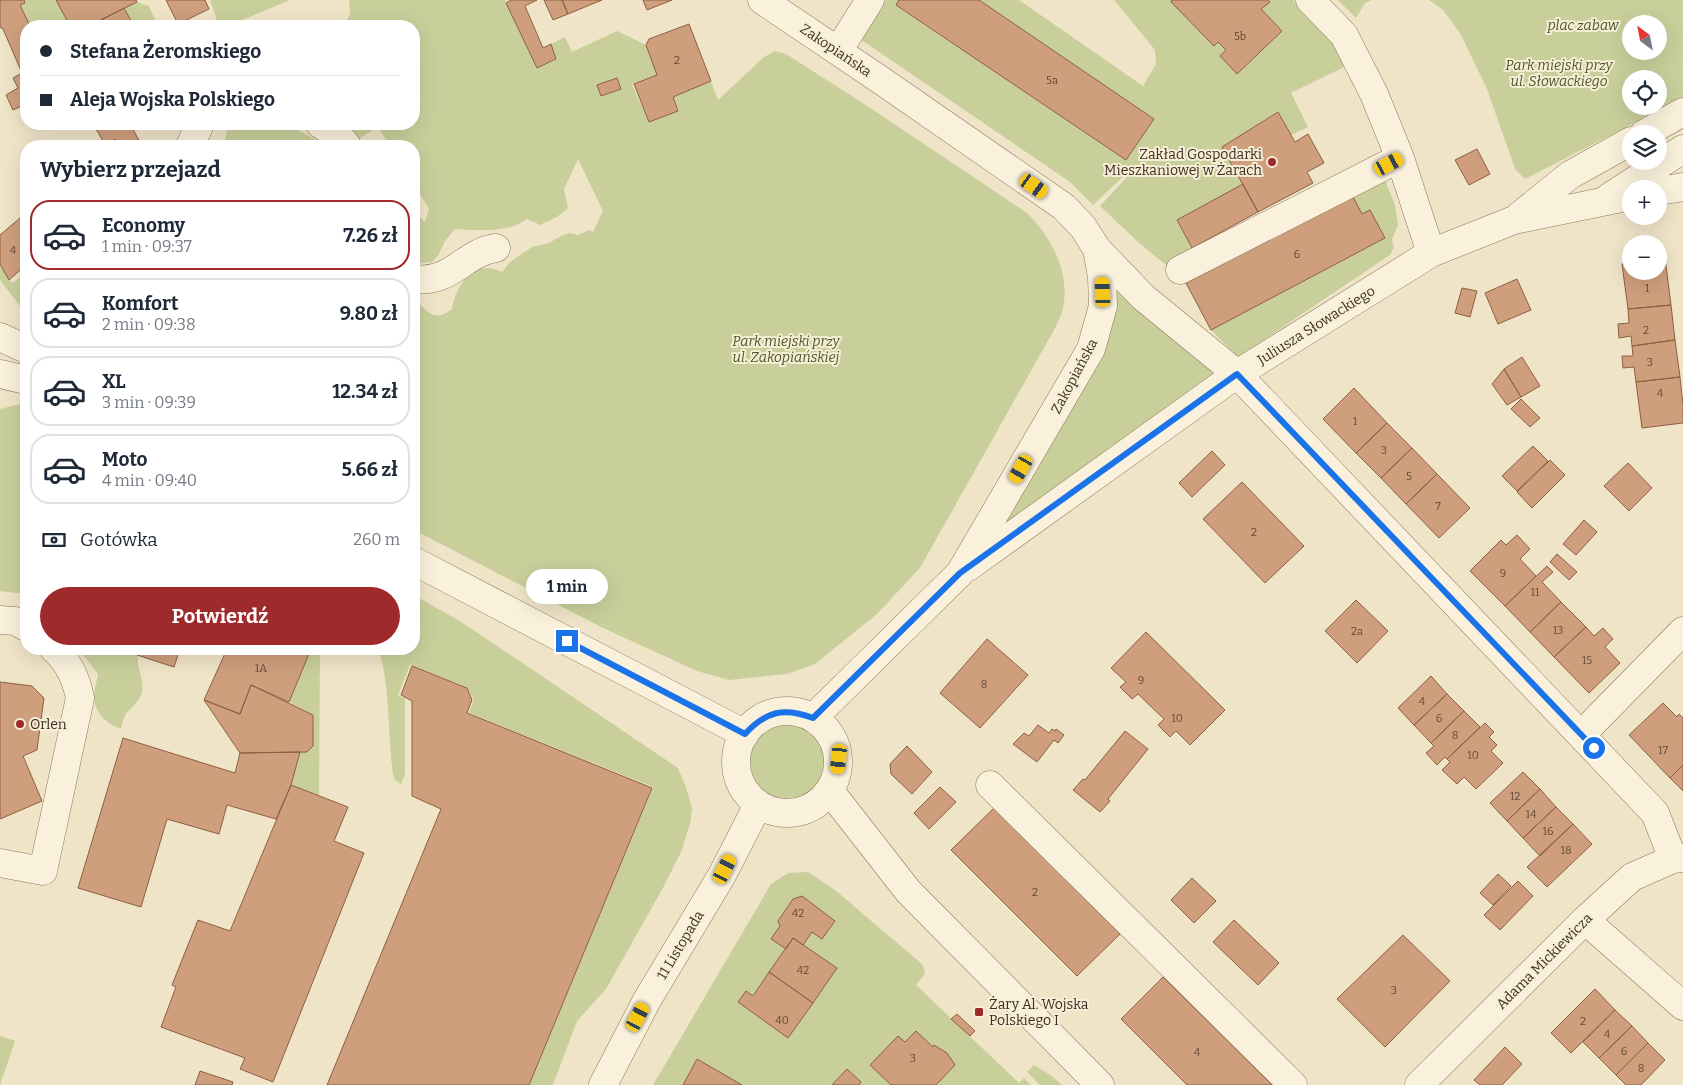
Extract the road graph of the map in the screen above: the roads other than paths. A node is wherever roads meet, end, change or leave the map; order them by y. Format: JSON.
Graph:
{"nodes":[{"id":1,"x":762,"y":0,"type":"edge"},
{"id":2,"x":870,"y":0,"type":"edge"},
{"id":3,"x":1310,"y":0,"type":"edge"},
{"id":4,"x":838,"y":51,"type":"junction"},
{"id":5,"x":1683,"y":112,"type":"edge"},
{"id":6,"x":1660,"y":125,"type":"edge"},
{"id":7,"x":330,"y":130,"type":"edge"},
{"id":8,"x":342,"y":140,"type":"edge"},
{"id":9,"x":1622,"y":146,"type":"edge"},
{"id":10,"x":1683,"y":149,"type":"edge"},
{"id":11,"x":1400,"y":158,"type":"junction"},
{"id":12,"x":1683,"y":187,"type":"edge"},
{"id":13,"x":1667,"y":190,"type":"edge"},
{"id":14,"x":1622,"y":198,"type":"edge"},
{"id":15,"x":1602,"y":202,"type":"junction"},
{"id":16,"x":1514,"y":220,"type":"junction"},
{"id":17,"x":496,"y":248,"type":"dead end"},
{"id":18,"x":1097,"y":249,"type":"junction"},
{"id":19,"x":1431,"y":253,"type":"junction"},
{"id":20,"x":1180,"y":270,"type":"dead end"},
{"id":21,"x":420,"y":280,"type":"edge"},
{"id":22,"x":0,"y":337,"type":"edge"},
{"id":23,"x":20,"y":346,"type":"edge"},
{"id":24,"x":0,"y":374,"type":"edge"},
{"id":25,"x":1237,"y":374,"type":"junction"},
{"id":26,"x":20,"y":379,"type":"edge"},
{"id":27,"x":420,"y":564,"type":"edge"},
{"id":28,"x":960,"y":573,"type":"junction"},
{"id":29,"x":0,"y":620,"type":"edge"},
{"id":30,"x":20,"y":624,"type":"edge"},
{"id":31,"x":1683,"y":631,"type":"edge"},
{"id":32,"x":59,"y":655,"type":"edge"},
{"id":33,"x":813,"y":718,"type":"junction"},
{"id":34,"x":745,"y":734,"type":"junction"},
{"id":35,"x":1581,"y":735,"type":"junction"},
{"id":36,"x":990,"y":785,"type":"dead end"},
{"id":37,"x":830,"y":791,"type":"junction"},
{"id":38,"x":758,"y":805,"type":"junction"},
{"id":39,"x":1678,"y":859,"type":"edge"},
{"id":40,"x":0,"y":863,"type":"edge"},
{"id":41,"x":1584,"y":920,"type":"junction"},
{"id":42,"x":1683,"y":1006,"type":"edge"},
{"id":43,"x":603,"y":1085,"type":"edge"},
{"id":44,"x":1100,"y":1085,"type":"edge"},
{"id":45,"x":1293,"y":1085,"type":"edge"},
{"id":46,"x":1420,"y":1085,"type":"edge"}],
"edges":[{"from":1,"to":4,"type":"street","name":"Zakopiańska"},
{"from":2,"to":4,"type":"street"},
{"from":3,"to":11,"type":"street"},
{"from":4,"to":18,"type":"street","name":"Zakopiańska"},
{"from":5,"to":6,"type":"street"},
{"from":7,"to":8,"type":"street"},
{"from":9,"to":16,"type":"street"},
{"from":10,"to":15,"type":"street"},
{"from":11,"to":19,"type":"street"},
{"from":11,"to":20,"type":"street"},
{"from":12,"to":13,"type":"street"},
{"from":14,"to":15,"type":"street","name":"Juliusza Słowackiego"},
{"from":15,"to":16,"type":"street","name":"Juliusza Słowackiego"},
{"from":16,"to":19,"type":"street","name":"Juliusza Słowackiego"},
{"from":17,"to":21,"type":"street"},
{"from":18,"to":25,"type":"street"},
{"from":18,"to":28,"type":"street","name":"Zakopiańska"},
{"from":19,"to":25,"type":"street","name":"Juliusza Słowackiego"},
{"from":22,"to":23,"type":"street"},
{"from":24,"to":26,"type":"street"},
{"from":25,"to":28,"type":"street","name":"Juliusza Słowackiego"},
{"from":25,"to":35,"type":"street"},
{"from":27,"to":34,"type":"street"},
{"from":28,"to":33,"type":"street","name":"Zakopiańska"},
{"from":29,"to":30,"type":"street"},
{"from":31,"to":35,"type":"street"},
{"from":32,"to":40,"type":"street"},
{"from":33,"to":34,"type":"street"},
{"from":33,"to":37,"type":"street"},
{"from":34,"to":38,"type":"street"},
{"from":35,"to":39,"type":"street"},
{"from":36,"to":45,"type":"street"},
{"from":37,"to":38,"type":"street"},
{"from":37,"to":44,"type":"street"},
{"from":38,"to":43,"type":"street","name":"11 Listopada"},
{"from":39,"to":41,"type":"street","name":"Adama Mickiewicza"},
{"from":41,"to":42,"type":"street"},
{"from":41,"to":46,"type":"street","name":"Adama Mickiewicza"}]}
